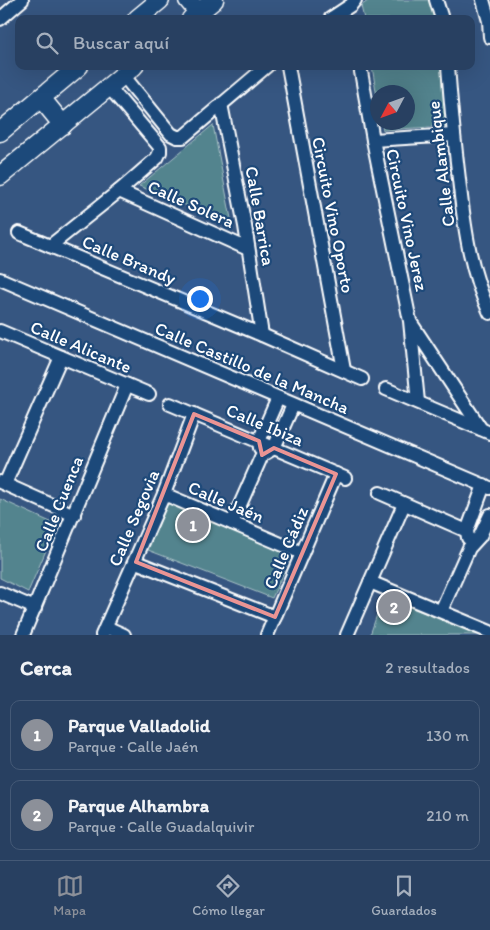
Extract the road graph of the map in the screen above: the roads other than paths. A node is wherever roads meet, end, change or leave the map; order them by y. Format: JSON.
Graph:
{"nodes":[{"id":1,"x":22,"y":0,"type":"edge"},
{"id":2,"x":160,"y":0,"type":"edge"},
{"id":3,"x":214,"y":0,"type":"edge"},
{"id":4,"x":436,"y":0,"type":"edge"},
{"id":5,"x":483,"y":0,"type":"edge"},
{"id":6,"x":353,"y":2,"type":"edge"},
{"id":7,"x":193,"y":10,"type":"edge"},
{"id":8,"x":2,"y":13,"type":"edge"},
{"id":9,"x":142,"y":15,"type":"edge"},
{"id":10,"x":335,"y":15,"type":"edge"},
{"id":11,"x":352,"y":15,"type":"edge"},
{"id":12,"x":441,"y":15,"type":"edge"},
{"id":13,"x":490,"y":37,"type":"edge"},
{"id":14,"x":74,"y":70,"type":"edge"},
{"id":15,"x":261,"y":70,"type":"edge"},
{"id":16,"x":289,"y":70,"type":"edge"},
{"id":17,"x":361,"y":70,"type":"edge"},
{"id":18,"x":448,"y":70,"type":"edge"},
{"id":19,"x":122,"y":76,"type":"edge"},
{"id":20,"x":41,"y":98,"type":"junction"},
{"id":21,"x":142,"y":98,"type":"junction"},
{"id":22,"x":221,"y":104,"type":"junction"},
{"id":23,"x":128,"y":109,"type":"junction"},
{"id":24,"x":63,"y":125,"type":"junction"},
{"id":25,"x":0,"y":132,"type":"edge"},
{"id":26,"x":453,"y":135,"type":"junction"},
{"id":27,"x":373,"y":140,"type":"junction"},
{"id":28,"x":0,"y":176,"type":"edge"},
{"id":29,"x":119,"y":191,"type":"junction"},
{"id":30,"x":19,"y":233,"type":"dead end"},
{"id":31,"x":50,"y":246,"type":"junction"},
{"id":32,"x":248,"y":249,"type":"junction"},
{"id":33,"x":0,"y":279,"type":"edge"},
{"id":34,"x":490,"y":313,"type":"edge"},
{"id":35,"x":410,"y":321,"type":"junction"},
{"id":36,"x":0,"y":331,"type":"edge"},
{"id":37,"x":262,"y":335,"type":"junction"},
{"id":38,"x":61,"y":357,"type":"junction"},
{"id":39,"x":344,"y":370,"type":"junction"},
{"id":40,"x":362,"y":379,"type":"dead end"},
{"id":41,"x":127,"y":385,"type":"junction"},
{"id":42,"x":386,"y":389,"type":"dead end"},
{"id":43,"x":149,"y":394,"type":"dead end"},
{"id":44,"x":278,"y":398,"type":"junction"},
{"id":45,"x":418,"y":402,"type":"junction"},
{"id":46,"x":170,"y":404,"type":"dead end"},
{"id":47,"x":293,"y":405,"type":"junction"},
{"id":48,"x":194,"y":414,"type":"junction"},
{"id":49,"x":486,"y":431,"type":"edge"},
{"id":50,"x":259,"y":441,"type":"junction"},
{"id":51,"x":274,"y":448,"type":"junction"},
{"id":52,"x":262,"y":456,"type":"junction"},
{"id":53,"x":341,"y":476,"type":"joint"},
{"id":54,"x":3,"y":483,"type":"edge"},
{"id":55,"x":487,"y":487,"type":"edge"},
{"id":56,"x":380,"y":492,"type":"dead end"},
{"id":57,"x":164,"y":494,"type":"junction"},
{"id":58,"x":404,"y":504,"type":"junction"},
{"id":59,"x":74,"y":515,"type":"junction"},
{"id":60,"x":490,"y":515,"type":"edge"},
{"id":61,"x":232,"y":523,"type":"junction"},
{"id":62,"x":467,"y":531,"type":"junction"},
{"id":63,"x":485,"y":538,"type":"edge"},
{"id":64,"x":469,"y":548,"type":"junction"},
{"id":65,"x":302,"y":553,"type":"junction"},
{"id":66,"x":136,"y":562,"type":"junction"},
{"id":67,"x":370,"y":582,"type":"junction"},
{"id":68,"x":0,"y":593,"type":"edge"},
{"id":69,"x":34,"y":608,"type":"junction"},
{"id":70,"x":441,"y":612,"type":"junction"},
{"id":71,"x":275,"y":617,"type":"junction"},
{"id":72,"x":104,"y":631,"type":"edge"},
{"id":73,"x":490,"y":632,"type":"edge"},
{"id":74,"x":23,"y":635,"type":"edge"},
{"id":75,"x":124,"y":635,"type":"edge"},
{"id":76,"x":267,"y":635,"type":"edge"},
{"id":77,"x":347,"y":635,"type":"edge"}],
"edges":[{"from":1,"to":8,"type":"street"},
{"from":2,"to":9,"type":"street"},
{"from":3,"to":7,"type":"street"},
{"from":4,"to":12,"type":"street"},
{"from":5,"to":13,"type":"street"},
{"from":6,"to":10,"type":"street"},
{"from":6,"to":11,"type":"street"},
{"from":14,"to":20,"type":"street"},
{"from":15,"to":22,"type":"street"},
{"from":16,"to":39,"type":"street","name":"Circuito Vino Oporto"},
{"from":17,"to":27,"type":"street","name":"Circuito Vino Jerez"},
{"from":18,"to":26,"type":"street","name":"Calle Alambique"},
{"from":19,"to":21,"type":"street"},
{"from":19,"to":23,"type":"street"},
{"from":19,"to":24,"type":"street"},
{"from":20,"to":24,"type":"street"},
{"from":20,"to":25,"type":"street"},
{"from":21,"to":22,"type":"street"},
{"from":21,"to":23,"type":"street"},
{"from":22,"to":32,"type":"street","name":"Calle Barrica"},
{"from":23,"to":29,"type":"street"},
{"from":24,"to":28,"type":"street"},
{"from":26,"to":27,"type":"street"},
{"from":26,"to":34,"type":"street","name":"Calle Alambique"},
{"from":27,"to":35,"type":"street","name":"Circuito Vino Jerez"},
{"from":29,"to":31,"type":"street"},
{"from":29,"to":32,"type":"street","name":"Calle Solera"},
{"from":30,"to":31,"type":"street","name":"Calle Brandy"},
{"from":31,"to":37,"type":"street","name":"Calle Brandy"},
{"from":32,"to":37,"type":"street","name":"Calle Barrica"},
{"from":33,"to":44,"type":"street","name":"Calle Castillo de la Mancha"},
{"from":35,"to":45,"type":"street","name":"Circuito Vino Jerez"},
{"from":35,"to":49,"type":"street","name":"Circuito Vino Jerez"},
{"from":36,"to":38,"type":"street","name":"Calle Alicante"},
{"from":37,"to":39,"type":"street","name":"Calle Brandy"},
{"from":38,"to":41,"type":"street","name":"Calle Alicante"},
{"from":38,"to":54,"type":"street"},
{"from":39,"to":40,"type":"street","name":"Calle Brandy"},
{"from":41,"to":43,"type":"street","name":"Calle Alicante"},
{"from":41,"to":59,"type":"street","name":"Calle Cuenca"},
{"from":42,"to":45,"type":"street"},
{"from":44,"to":47,"type":"street","name":"Calle Castillo de la Mancha"},
{"from":44,"to":50,"type":"street"},
{"from":45,"to":49,"type":"street"},
{"from":46,"to":48,"type":"street","name":"Calle Ibiza"},
{"from":47,"to":51,"type":"street"},
{"from":47,"to":55,"type":"street","name":"Calle Castillo de la Mancha"},
{"from":48,"to":50,"type":"street","name":"Calle Ibiza"},
{"from":48,"to":57,"type":"street","name":"Calle Segovia"},
{"from":50,"to":51,"type":"street","name":"Calle Ibiza"},
{"from":50,"to":52,"type":"street"},
{"from":51,"to":52,"type":"street"},
{"from":51,"to":53,"type":"street","name":"Calle Ibiza"},
{"from":52,"to":61,"type":"street"},
{"from":53,"to":65,"type":"street","name":"Calle Cádiz"},
{"from":54,"to":59,"type":"street"},
{"from":55,"to":62,"type":"street"},
{"from":56,"to":58,"type":"street"},
{"from":57,"to":61,"type":"street","name":"Calle Jaén"},
{"from":57,"to":66,"type":"street","name":"Calle Segovia"},
{"from":58,"to":62,"type":"street"},
{"from":58,"to":67,"type":"street"},
{"from":59,"to":69,"type":"street","name":"Calle Cuenca"},
{"from":60,"to":63,"type":"street"},
{"from":61,"to":65,"type":"street","name":"Calle Jaén"},
{"from":62,"to":64,"type":"street"},
{"from":63,"to":64,"type":"street"},
{"from":64,"to":70,"type":"street"},
{"from":65,"to":71,"type":"street","name":"Calle Cádiz"},
{"from":66,"to":71,"type":"street"},
{"from":66,"to":72,"type":"street","name":"Calle Segovia"},
{"from":67,"to":70,"type":"street"},
{"from":67,"to":77,"type":"street"},
{"from":68,"to":69,"type":"street"},
{"from":69,"to":74,"type":"street","name":"Calle Cuenca"},
{"from":70,"to":73,"type":"street"},
{"from":71,"to":76,"type":"street","name":"Calle Cádiz"},
{"from":72,"to":75,"type":"street"}]}
